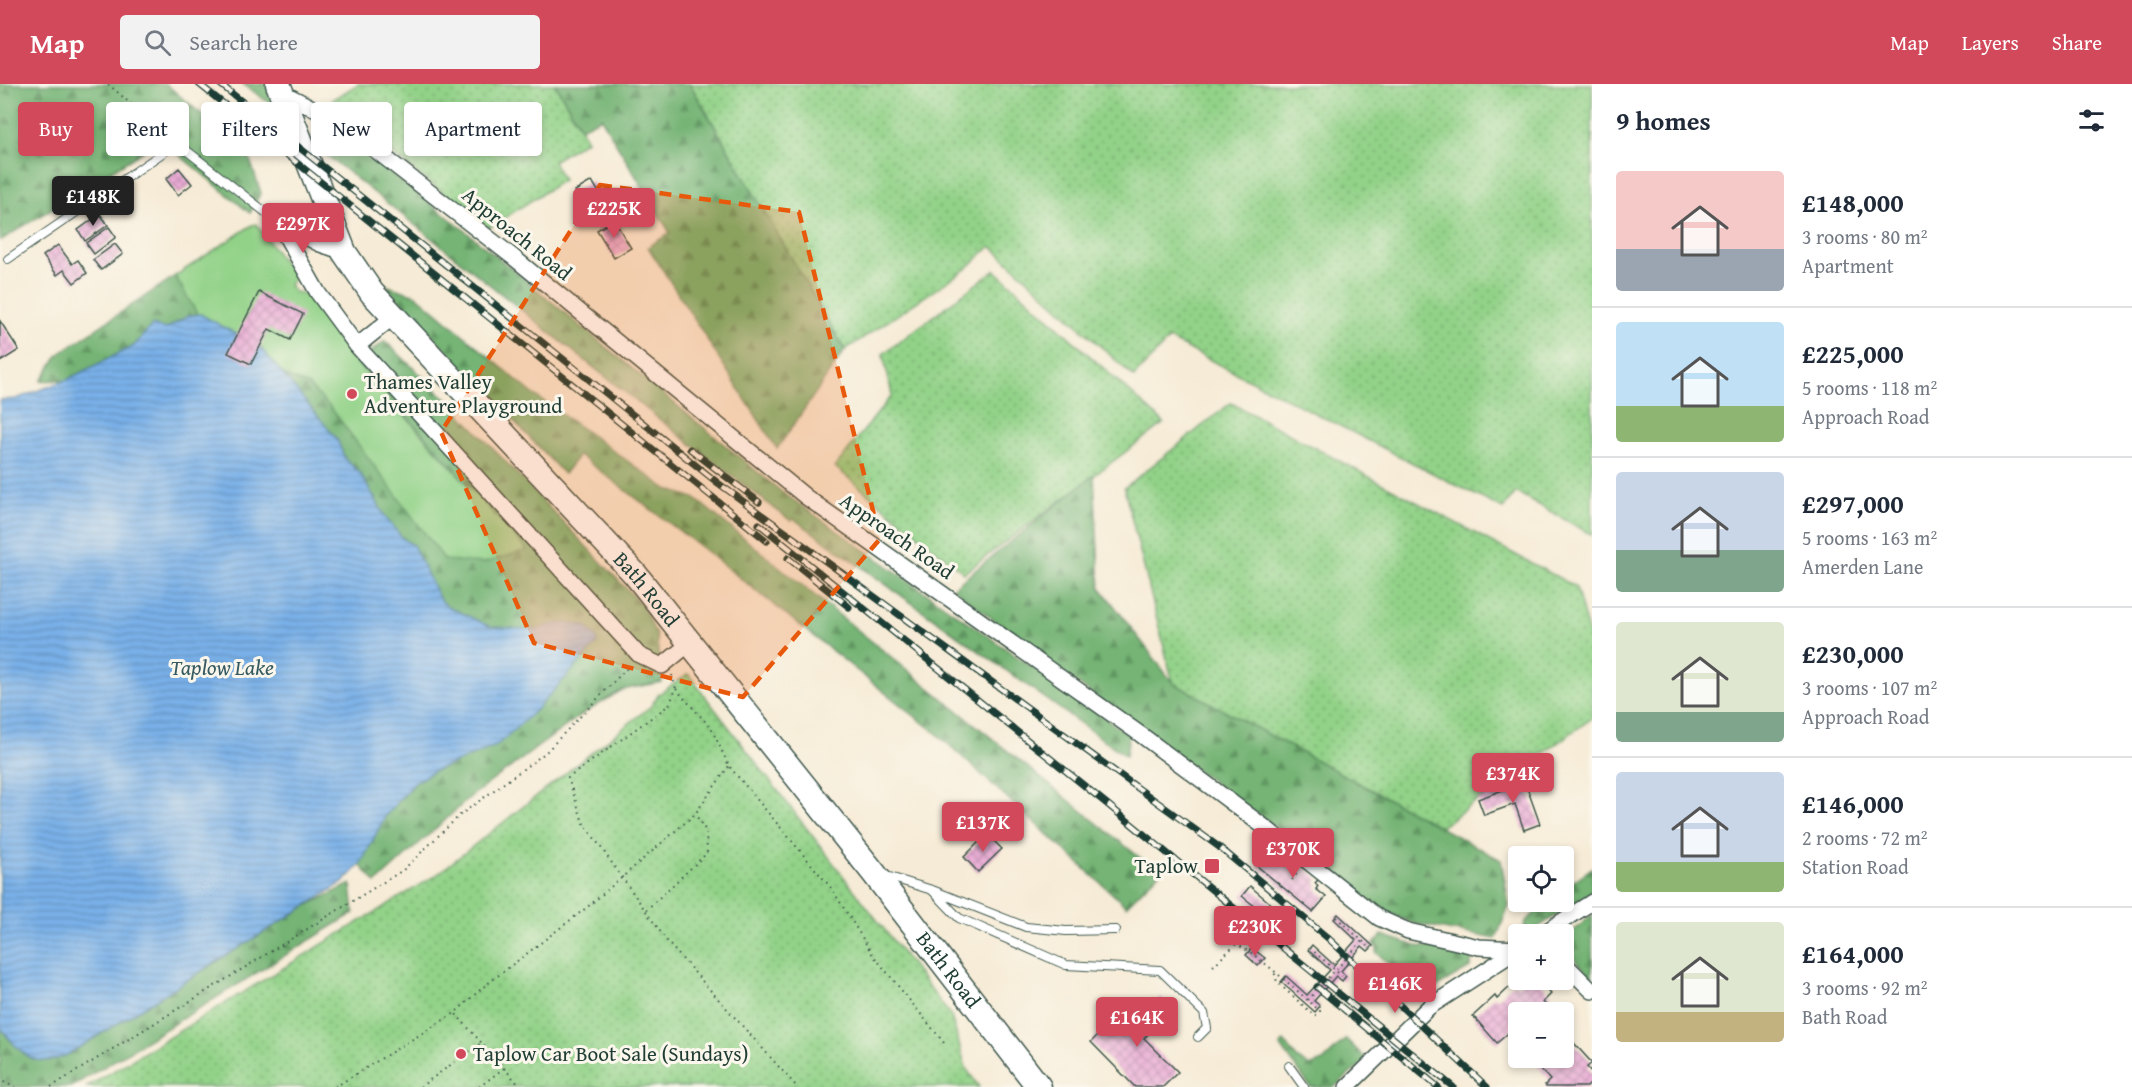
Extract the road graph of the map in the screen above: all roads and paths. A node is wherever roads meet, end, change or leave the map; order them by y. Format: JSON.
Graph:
{"nodes":[{"id":1,"x":108,"y":84,"type":"edge"},
{"id":2,"x":280,"y":89,"type":"edge"},
{"id":3,"x":129,"y":102,"type":"edge"},
{"id":4,"x":189,"y":152,"type":"edge"},
{"id":5,"x":158,"y":156,"type":"edge"},
{"id":6,"x":278,"y":222,"type":"junction"},
{"id":7,"x":344,"y":252,"type":"junction"},
{"id":8,"x":8,"y":259,"type":"dead end"},
{"id":9,"x":393,"y":317,"type":"junction"},
{"id":10,"x":357,"y":346,"type":"junction"},
{"id":11,"x":690,"y":643,"type":"junction"},
{"id":12,"x":639,"y":656,"type":"junction"},
{"id":13,"x":669,"y":660,"type":"junction"},
{"id":14,"x":676,"y":688,"type":"junction"},
{"id":15,"x":729,"y":766,"type":"junction"},
{"id":16,"x":695,"y":814,"type":"junction"},
{"id":17,"x":873,"y":872,"type":"junction"},
{"id":18,"x":621,"y":876,"type":"junction"},
{"id":19,"x":932,"y":890,"type":"junction"},
{"id":20,"x":1592,"y":902,"type":"edge"},
{"id":21,"x":646,"y":910,"type":"junction"},
{"id":22,"x":1336,"y":917,"type":"dead end"},
{"id":23,"x":1558,"y":924,"type":"edge"},
{"id":24,"x":1116,"y":930,"type":"dead end"},
{"id":25,"x":1362,"y":941,"type":"junction"},
{"id":26,"x":1368,"y":946,"type":"dead end"},
{"id":27,"x":1310,"y":948,"type":"dead end"},
{"id":28,"x":1508,"y":948,"type":"edge"},
{"id":29,"x":1508,"y":956,"type":"edge"},
{"id":30,"x":1213,"y":966,"type":"dead end"},
{"id":31,"x":1335,"y":970,"type":"junction"},
{"id":32,"x":1274,"y":971,"type":"junction"},
{"id":33,"x":1574,"y":973,"type":"edge"},
{"id":34,"x":1342,"y":976,"type":"dead end"},
{"id":35,"x":1592,"y":991,"type":"edge"},
{"id":36,"x":1308,"y":1000,"type":"junction"},
{"id":37,"x":455,"y":1013,"type":"junction"},
{"id":38,"x":1198,"y":1037,"type":"dead end"},
{"id":39,"x":481,"y":1042,"type":"junction"},
{"id":40,"x":945,"y":1044,"type":"dead end"},
{"id":41,"x":1289,"y":1066,"type":"dead end"},
{"id":42,"x":504,"y":1068,"type":"junction"},
{"id":43,"x":0,"y":1077,"type":"edge"},
{"id":44,"x":15,"y":1087,"type":"edge"},
{"id":45,"x":51,"y":1087,"type":"edge"},
{"id":46,"x":335,"y":1087,"type":"edge"},
{"id":47,"x":420,"y":1087,"type":"edge"},
{"id":48,"x":479,"y":1087,"type":"edge"},
{"id":49,"x":521,"y":1087,"type":"edge"},
{"id":50,"x":797,"y":1087,"type":"edge"},
{"id":51,"x":1039,"y":1087,"type":"edge"},
{"id":52,"x":1304,"y":1087,"type":"edge"},
{"id":53,"x":1347,"y":1087,"type":"edge"}],
"edges":[{"from":1,"to":3,"type":"path"},
{"from":2,"to":7,"type":"main road","name":"Bath Road"},
{"from":2,"to":28,"type":"street","name":"Approach Road"},
{"from":4,"to":6,"type":"lane"},
{"from":5,"to":8,"type":"lane"},
{"from":6,"to":7,"type":"street"},
{"from":6,"to":10,"type":"street"},
{"from":7,"to":9,"type":"main road","name":"Bath Road"},
{"from":9,"to":10,"type":"street"},
{"from":9,"to":11,"type":"main road","name":"Bath Road"},
{"from":10,"to":12,"type":"street"},
{"from":11,"to":13,"type":"street"},
{"from":11,"to":17,"type":"main road","name":"Bath Road"},
{"from":12,"to":13,"type":"street"},
{"from":12,"to":45,"type":"path"},
{"from":13,"to":14,"type":"path"},
{"from":14,"to":15,"type":"path"},
{"from":14,"to":18,"type":"path"},
{"from":15,"to":16,"type":"path"},
{"from":15,"to":40,"type":"path"},
{"from":16,"to":18,"type":"path"},
{"from":16,"to":21,"type":"path"},
{"from":17,"to":19,"type":"lane"},
{"from":17,"to":51,"type":"main road","name":"Bath Road"},
{"from":18,"to":21,"type":"path"},
{"from":18,"to":37,"type":"path"},
{"from":19,"to":24,"type":"lane"},
{"from":19,"to":38,"type":"lane"},
{"from":20,"to":23,"type":"street"},
{"from":21,"to":50,"type":"path"},
{"from":22,"to":25,"type":"path"},
{"from":25,"to":26,"type":"path","bridge":true},
{"from":25,"to":31,"type":"path","bridge":true},
{"from":27,"to":31,"type":"path"},
{"from":29,"to":53,"type":"street"},
{"from":30,"to":32,"type":"path"},
{"from":31,"to":34,"type":"path","bridge":true},
{"from":31,"to":36,"type":"path","bridge":true},
{"from":32,"to":36,"type":"path"},
{"from":32,"to":36,"type":"path"},
{"from":33,"to":35,"type":"street"},
{"from":37,"to":39,"type":"path"},
{"from":37,"to":46,"type":"path"},
{"from":39,"to":42,"type":"path"},
{"from":39,"to":47,"type":"path"},
{"from":41,"to":52,"type":"lane"},
{"from":42,"to":48,"type":"path"},
{"from":42,"to":49,"type":"path"},
{"from":43,"to":44,"type":"path"}]}
